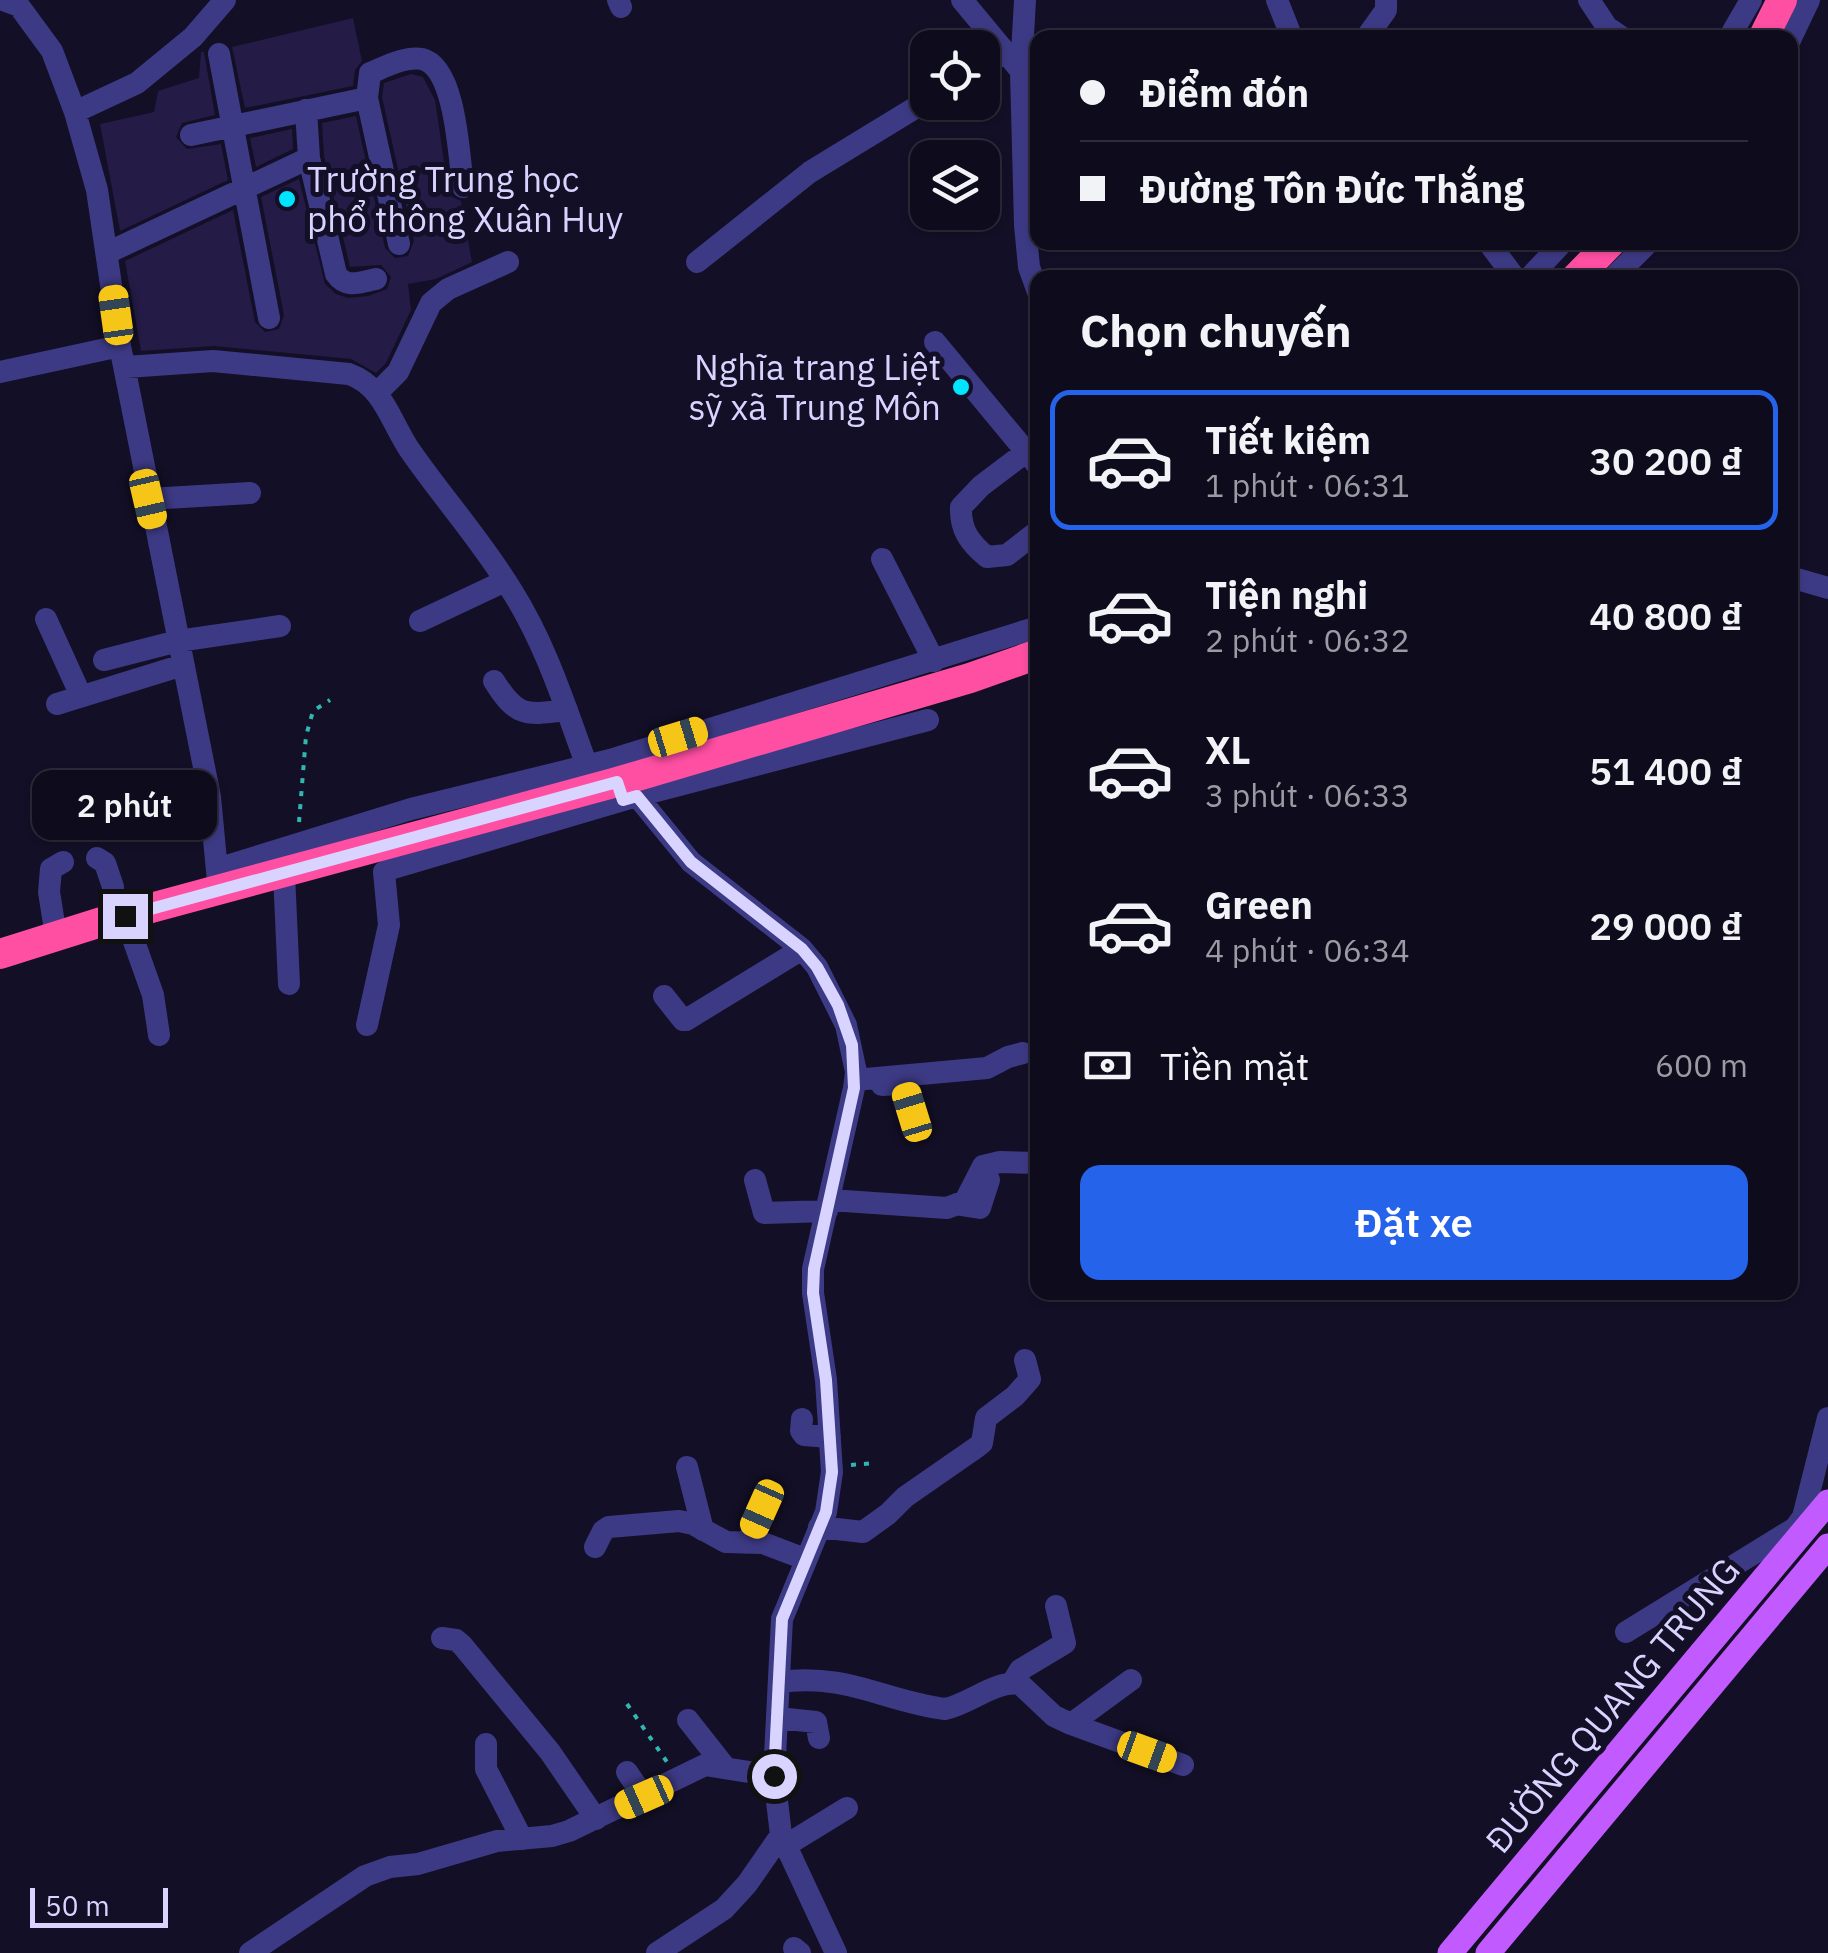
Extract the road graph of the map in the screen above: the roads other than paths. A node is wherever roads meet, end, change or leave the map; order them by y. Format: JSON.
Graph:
{"nodes":[{"id":1,"x":225,"y":0,"type":"edge"},
{"id":2,"x":962,"y":0,"type":"edge"},
{"id":3,"x":1025,"y":0,"type":"edge"},
{"id":4,"x":1276,"y":0,"type":"edge"},
{"id":5,"x":1386,"y":0,"type":"edge"},
{"id":6,"x":1589,"y":0,"type":"edge"},
{"id":7,"x":1751,"y":0,"type":"edge"},
{"id":8,"x":1782,"y":0,"type":"edge"},
{"id":9,"x":1809,"y":0,"type":"edge"},
{"id":10,"x":13,"y":2,"type":"edge"},
{"id":11,"x":1289,"y":30,"type":"edge"},
{"id":12,"x":1372,"y":30,"type":"edge"},
{"id":13,"x":1611,"y":30,"type":"edge"},
{"id":14,"x":1734,"y":30,"type":"edge"},
{"id":15,"x":1767,"y":30,"type":"edge"},
{"id":16,"x":1795,"y":30,"type":"edge"},
{"id":17,"x":1005,"y":52,"type":"junction"},
{"id":18,"x":219,"y":54,"type":"dead end"},
{"id":19,"x":1000,"y":55,"type":"edge"},
{"id":20,"x":1021,"y":71,"type":"junction"},
{"id":21,"x":367,"y":98,"type":"junction"},
{"id":22,"x":306,"y":110,"type":"junction"},
{"id":23,"x":910,"y":111,"type":"edge"},
{"id":24,"x":75,"y":112,"type":"junction"},
{"id":25,"x":234,"y":124,"type":"junction"},
{"id":26,"x":192,"y":135,"type":"dead end"},
{"id":27,"x":309,"y":158,"type":"junction"},
{"id":28,"x":244,"y":187,"type":"junction"},
{"id":29,"x":463,"y":187,"type":"dead end"},
{"id":30,"x":400,"y":244,"type":"dead end"},
{"id":31,"x":1494,"y":250,"type":"edge"},
{"id":32,"x":1555,"y":250,"type":"edge"},
{"id":33,"x":1603,"y":250,"type":"edge"},
{"id":34,"x":1641,"y":250,"type":"edge"},
{"id":35,"x":107,"y":253,"type":"junction"},
{"id":36,"x":508,"y":262,"type":"dead end"},
{"id":37,"x":697,"y":262,"type":"dead end"},
{"id":38,"x":1031,"y":270,"type":"edge"},
{"id":39,"x":1510,"y":270,"type":"edge"},
{"id":40,"x":1537,"y":270,"type":"edge"},
{"id":41,"x":1584,"y":270,"type":"edge"},
{"id":42,"x":1622,"y":270,"type":"edge"},
{"id":43,"x":376,"y":279,"type":"dead end"},
{"id":44,"x":269,"y":318,"type":"dead end"},
{"id":45,"x":935,"y":342,"type":"dead end"},
{"id":46,"x":123,"y":357,"type":"junction"},
{"id":47,"x":0,"y":372,"type":"edge"},
{"id":48,"x":378,"y":392,"type":"junction"},
{"id":49,"x":1030,"y":457,"type":"edge"},
{"id":50,"x":1030,"y":460,"type":"edge"},
{"id":51,"x":250,"y":494,"type":"dead end"},
{"id":52,"x":148,"y":499,"type":"junction"},
{"id":53,"x":1030,"y":536,"type":"edge"},
{"id":54,"x":882,"y":559,"type":"dead end"},
{"id":55,"x":505,"y":580,"type":"junction"},
{"id":56,"x":1798,"y":580,"type":"edge"},
{"id":57,"x":1828,"y":588,"type":"edge"},
{"id":58,"x":46,"y":618,"type":"dead end"},
{"id":59,"x":420,"y":621,"type":"dead end"},
{"id":60,"x":280,"y":626,"type":"dead end"},
{"id":61,"x":1030,"y":630,"type":"edge"},
{"id":62,"x":178,"y":641,"type":"junction"},
{"id":63,"x":1030,"y":657,"type":"edge"},
{"id":64,"x":104,"y":660,"type":"dead end"},
{"id":65,"x":934,"y":661,"type":"junction"},
{"id":66,"x":183,"y":665,"type":"junction"},
{"id":67,"x":494,"y":681,"type":"dead end"},
{"id":68,"x":81,"y":696,"type":"junction"},
{"id":69,"x":56,"y":704,"type":"dead end"},
{"id":70,"x":566,"y":710,"type":"junction"},
{"id":71,"x":928,"y":720,"type":"dead end"},
{"id":72,"x":615,"y":781,"type":"junction"},
{"id":73,"x":97,"y":858,"type":"dead end"},
{"id":74,"x":63,"y":862,"type":"dead end"},
{"id":75,"x":284,"y":874,"type":"junction"},
{"id":76,"x":218,"y":880,"type":"junction"},
{"id":77,"x":120,"y":917,"type":"junction"},
{"id":78,"x":56,"y":936,"type":"junction"},
{"id":79,"x":802,"y":949,"type":"junction"},
{"id":80,"x":0,"y":954,"type":"edge"},
{"id":81,"x":289,"y":984,"type":"dead end"},
{"id":82,"x":664,"y":996,"type":"dead end"},
{"id":83,"x":366,"y":1025,"type":"dead end"},
{"id":84,"x":159,"y":1035,"type":"dead end"},
{"id":85,"x":1023,"y":1053,"type":"dead end"},
{"id":86,"x":854,"y":1084,"type":"junction"},
{"id":87,"x":912,"y":1112,"type":"dead end"},
{"id":88,"x":1030,"y":1164,"type":"edge"},
{"id":89,"x":756,"y":1180,"type":"dead end"},
{"id":90,"x":990,"y":1180,"type":"dead end"},
{"id":91,"x":962,"y":1205,"type":"junction"},
{"id":92,"x":828,"y":1206,"type":"junction"},
{"id":93,"x":1025,"y":1360,"type":"dead end"},
{"id":94,"x":1828,"y":1418,"type":"edge"},
{"id":95,"x":802,"y":1419,"type":"dead end"},
{"id":96,"x":830,"y":1438,"type":"junction"},
{"id":97,"x":688,"y":1466,"type":"dead end"},
{"id":98,"x":1828,"y":1502,"type":"edge"},
{"id":99,"x":762,"y":1509,"type":"dead end"},
{"id":100,"x":819,"y":1528,"type":"junction"},
{"id":101,"x":703,"y":1530,"type":"junction"},
{"id":102,"x":747,"y":1543,"type":"junction"},
{"id":103,"x":1828,"y":1546,"type":"edge"},
{"id":104,"x":595,"y":1547,"type":"dead end"},
{"id":105,"x":806,"y":1559,"type":"junction"},
{"id":106,"x":1056,"y":1606,"type":"dead end"},
{"id":107,"x":1626,"y":1632,"type":"dead end"},
{"id":108,"x":442,"y":1638,"type":"dead end"},
{"id":109,"x":1131,"y":1680,"type":"dead end"},
{"id":110,"x":779,"y":1682,"type":"junction"},
{"id":111,"x":1012,"y":1683,"type":"junction"},
{"id":112,"x":778,"y":1718,"type":"junction"},
{"id":113,"x":688,"y":1720,"type":"dead end"},
{"id":114,"x":1071,"y":1724,"type":"junction"},
{"id":115,"x":818,"y":1738,"type":"dead end"},
{"id":116,"x":486,"y":1744,"type":"dead end"},
{"id":117,"x":1183,"y":1765,"type":"dead end"},
{"id":118,"x":726,"y":1767,"type":"junction"},
{"id":119,"x":628,"y":1772,"type":"dead end"},
{"id":120,"x":774,"y":1776,"type":"junction"},
{"id":121,"x":644,"y":1797,"type":"junction"},
{"id":122,"x":848,"y":1808,"type":"dead end"},
{"id":123,"x":596,"y":1819,"type":"junction"},
{"id":124,"x":522,"y":1839,"type":"junction"},
{"id":125,"x":783,"y":1841,"type":"junction"},
{"id":126,"x":250,"y":1953,"type":"edge"},
{"id":127,"x":657,"y":1953,"type":"edge"},
{"id":128,"x":836,"y":1953,"type":"edge"},
{"id":129,"x":1450,"y":1953,"type":"edge"},
{"id":130,"x":1488,"y":1953,"type":"edge"}],
"edges":[{"from":1,"to":24,"type":"street"},
{"from":2,"to":17,"type":"street"},
{"from":3,"to":20,"type":"street"},
{"from":4,"to":11,"type":"street"},
{"from":5,"to":12,"type":"street"},
{"from":6,"to":13,"type":"street"},
{"from":7,"to":14,"type":"street"},
{"from":8,"to":15,"type":"highway"},
{"from":9,"to":16,"type":"street"},
{"from":10,"to":24,"type":"street"},
{"from":17,"to":19,"type":"street"},
{"from":17,"to":20,"type":"street"},
{"from":18,"to":25,"type":"street"},
{"from":20,"to":38,"type":"street"},
{"from":21,"to":22,"type":"street"},
{"from":21,"to":29,"type":"street"},
{"from":21,"to":30,"type":"street"},
{"from":22,"to":25,"type":"street"},
{"from":22,"to":27,"type":"street"},
{"from":23,"to":37,"type":"street"},
{"from":24,"to":35,"type":"street"},
{"from":25,"to":26,"type":"street"},
{"from":25,"to":28,"type":"street"},
{"from":27,"to":28,"type":"street"},
{"from":27,"to":43,"type":"street"},
{"from":28,"to":35,"type":"street"},
{"from":28,"to":44,"type":"street"},
{"from":31,"to":39,"type":"street"},
{"from":32,"to":40,"type":"street"},
{"from":33,"to":41,"type":"highway"},
{"from":34,"to":42,"type":"street"},
{"from":35,"to":46,"type":"street"},
{"from":36,"to":48,"type":"street"},
{"from":45,"to":49,"type":"street"},
{"from":46,"to":47,"type":"street"},
{"from":46,"to":48,"type":"street"},
{"from":46,"to":52,"type":"street"},
{"from":48,"to":55,"type":"street"},
{"from":50,"to":53,"type":"street"},
{"from":51,"to":52,"type":"street"},
{"from":52,"to":62,"type":"street"},
{"from":54,"to":65,"type":"street"},
{"from":55,"to":59,"type":"street"},
{"from":55,"to":70,"type":"street"},
{"from":56,"to":57,"type":"street"},
{"from":58,"to":68,"type":"street"},
{"from":60,"to":62,"type":"street"},
{"from":61,"to":65,"type":"street"},
{"from":62,"to":64,"type":"street"},
{"from":62,"to":66,"type":"street"},
{"from":63,"to":72,"type":"highway"},
{"from":65,"to":72,"type":"street"},
{"from":66,"to":68,"type":"street"},
{"from":66,"to":76,"type":"street"},
{"from":67,"to":70,"type":"street"},
{"from":68,"to":69,"type":"street"},
{"from":70,"to":72,"type":"street"},
{"from":71,"to":72,"type":"street"},
{"from":72,"to":75,"type":"highway"},
{"from":72,"to":76,"type":"street"},
{"from":72,"to":79,"type":"street"},
{"from":72,"to":83,"type":"street"},
{"from":73,"to":77,"type":"street"},
{"from":74,"to":78,"type":"street"},
{"from":75,"to":76,"type":"highway"},
{"from":75,"to":81,"type":"street"},
{"from":76,"to":77,"type":"highway"},
{"from":77,"to":78,"type":"highway"},
{"from":77,"to":84,"type":"street"},
{"from":78,"to":80,"type":"highway"},
{"from":79,"to":82,"type":"street"},
{"from":79,"to":86,"type":"street"},
{"from":85,"to":86,"type":"street"},
{"from":86,"to":87,"type":"street"},
{"from":86,"to":92,"type":"street"},
{"from":88,"to":91,"type":"street"},
{"from":89,"to":92,"type":"street"},
{"from":90,"to":91,"type":"street"},
{"from":91,"to":92,"type":"street"},
{"from":92,"to":96,"type":"street"},
{"from":93,"to":100,"type":"street"},
{"from":94,"to":107,"type":"street"},
{"from":95,"to":96,"type":"street"},
{"from":96,"to":100,"type":"street"},
{"from":97,"to":101,"type":"street"},
{"from":98,"to":129,"type":"main road","name":"ĐƯỜNG QUANG TRUNG"},
{"from":99,"to":102,"type":"street"},
{"from":100,"to":105,"type":"street"},
{"from":101,"to":102,"type":"street"},
{"from":101,"to":104,"type":"street"},
{"from":102,"to":105,"type":"street"},
{"from":103,"to":130,"type":"main road","name":"ĐƯỜNG QUANG TRUNG"},
{"from":105,"to":110,"type":"street"},
{"from":106,"to":111,"type":"street"},
{"from":108,"to":123,"type":"street"},
{"from":109,"to":114,"type":"street"},
{"from":110,"to":111,"type":"street"},
{"from":110,"to":112,"type":"street"},
{"from":111,"to":114,"type":"street"},
{"from":112,"to":115,"type":"street"},
{"from":112,"to":120,"type":"street"},
{"from":113,"to":118,"type":"street"},
{"from":114,"to":117,"type":"street"},
{"from":116,"to":124,"type":"street"},
{"from":118,"to":120,"type":"street"},
{"from":118,"to":121,"type":"street"},
{"from":119,"to":121,"type":"street"},
{"from":120,"to":125,"type":"street"},
{"from":121,"to":123,"type":"street"},
{"from":122,"to":125,"type":"street"},
{"from":123,"to":124,"type":"street"},
{"from":124,"to":126,"type":"street"},
{"from":125,"to":127,"type":"street"},
{"from":125,"to":128,"type":"street"}]}
